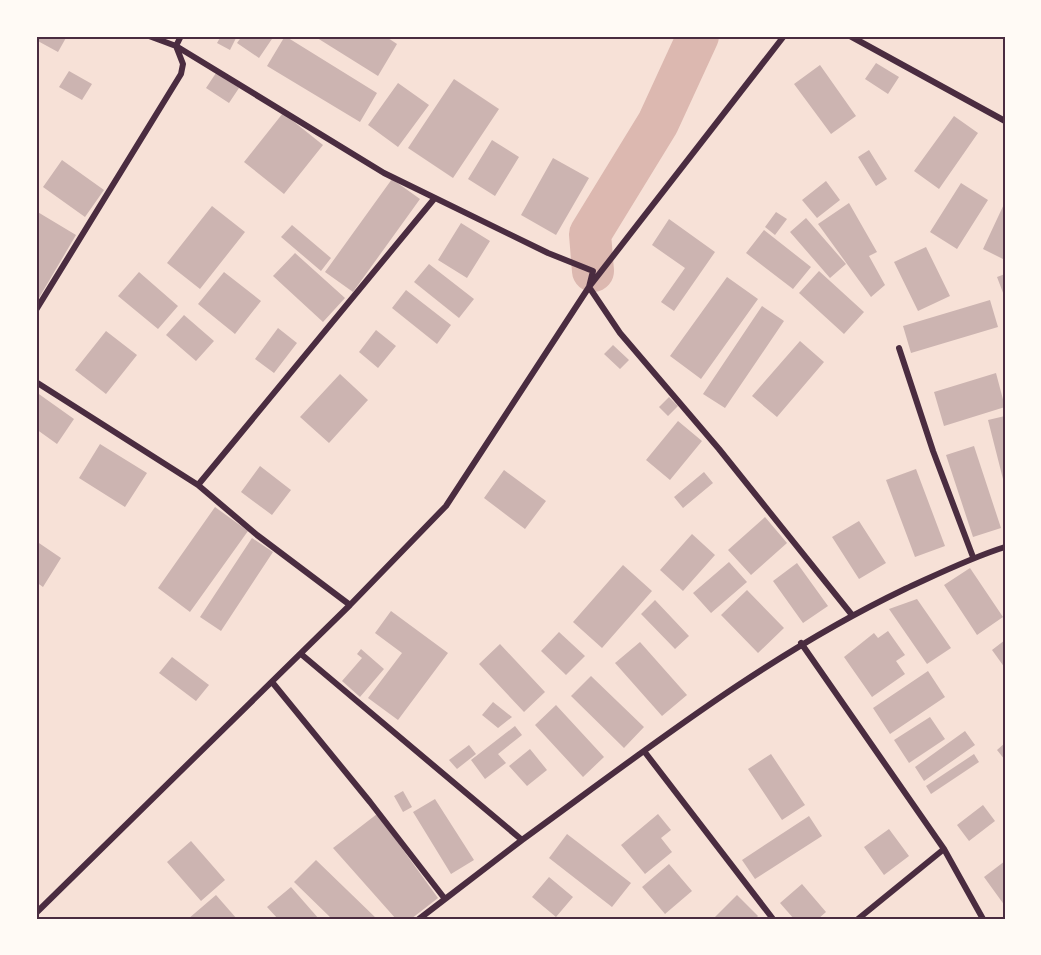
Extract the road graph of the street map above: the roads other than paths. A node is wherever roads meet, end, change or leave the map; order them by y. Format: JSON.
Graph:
{"nodes":[{"id":1,"x":149,"y":36,"type":"edge"},
{"id":2,"x":181,"y":36,"type":"edge"},
{"id":3,"x":784,"y":36,"type":"edge"},
{"id":4,"x":850,"y":36,"type":"edge"},
{"id":5,"x":176,"y":46,"type":"junction"},
{"id":6,"x":1005,"y":121,"type":"edge"},
{"id":7,"x":434,"y":199,"type":"junction"},
{"id":8,"x":589,"y":287,"type":"junction"},
{"id":9,"x":36,"y":310,"type":"edge"},
{"id":10,"x":899,"y":348,"type":"dead end"},
{"id":11,"x":36,"y":382,"type":"edge"},
{"id":12,"x":198,"y":485,"type":"junction"},
{"id":13,"x":1005,"y":547,"type":"edge"},
{"id":14,"x":973,"y":557,"type":"junction"},
{"id":15,"x":351,"y":604,"type":"junction"},
{"id":16,"x":852,"y":615,"type":"junction"},
{"id":17,"x":801,"y":643,"type":"junction"},
{"id":18,"x":301,"y":654,"type":"junction"},
{"id":19,"x":272,"y":682,"type":"junction"},
{"id":20,"x":644,"y":751,"type":"junction"},
{"id":21,"x":522,"y":840,"type":"junction"},
{"id":22,"x":944,"y":849,"type":"junction"},
{"id":23,"x":445,"y":899,"type":"junction"},
{"id":24,"x":36,"y":913,"type":"edge"},
{"id":25,"x":419,"y":919,"type":"edge"},
{"id":26,"x":773,"y":919,"type":"edge"},
{"id":27,"x":858,"y":919,"type":"edge"},
{"id":28,"x":983,"y":919,"type":"edge"}],
"edges":[{"from":1,"to":5,"type":"street"},
{"from":2,"to":5,"type":"street"},
{"from":3,"to":8,"type":"street"},
{"from":4,"to":6,"type":"street"},
{"from":5,"to":7,"type":"street"},
{"from":5,"to":9,"type":"street"},
{"from":7,"to":8,"type":"street"},
{"from":7,"to":12,"type":"street"},
{"from":8,"to":15,"type":"street"},
{"from":8,"to":16,"type":"street"},
{"from":10,"to":14,"type":"street"},
{"from":11,"to":12,"type":"street"},
{"from":12,"to":15,"type":"street"},
{"from":13,"to":14,"type":"street"},
{"from":14,"to":16,"type":"street"},
{"from":15,"to":18,"type":"street"},
{"from":16,"to":17,"type":"street"},
{"from":17,"to":20,"type":"street"},
{"from":17,"to":22,"type":"street"},
{"from":18,"to":19,"type":"street"},
{"from":18,"to":21,"type":"street"},
{"from":19,"to":23,"type":"street"},
{"from":19,"to":24,"type":"street"},
{"from":20,"to":21,"type":"street"},
{"from":20,"to":26,"type":"street"},
{"from":21,"to":23,"type":"street"},
{"from":22,"to":27,"type":"street"},
{"from":22,"to":28,"type":"street"},
{"from":23,"to":25,"type":"street"}]}
